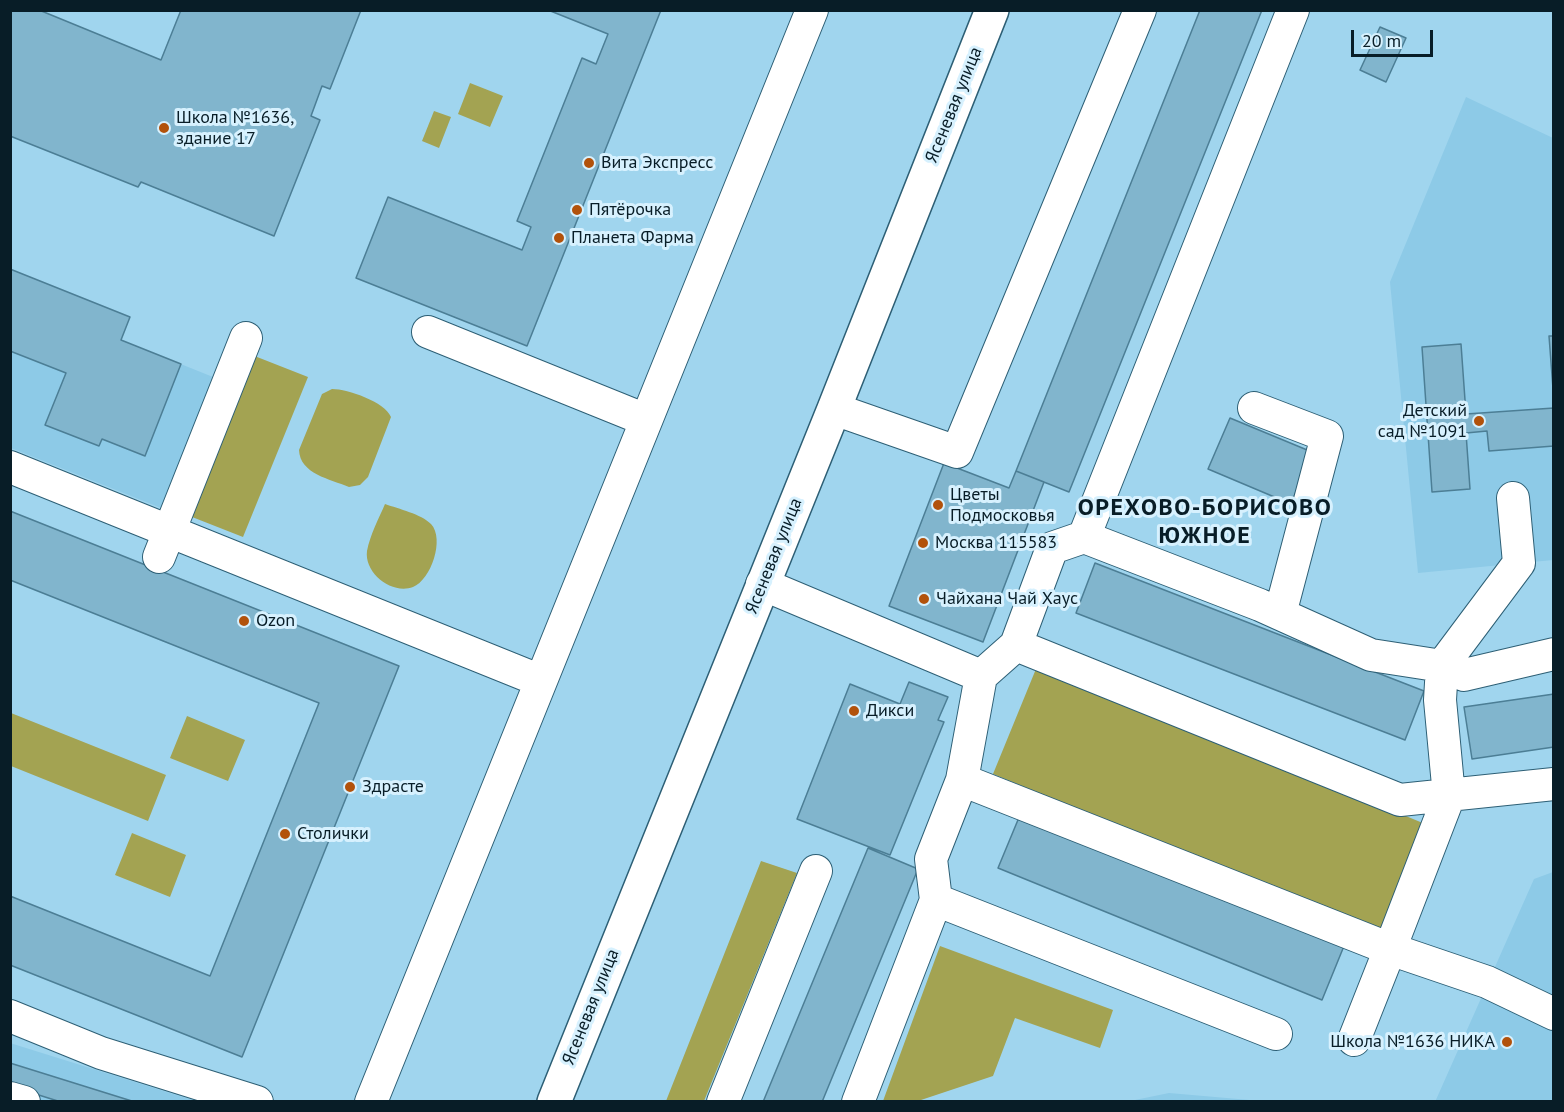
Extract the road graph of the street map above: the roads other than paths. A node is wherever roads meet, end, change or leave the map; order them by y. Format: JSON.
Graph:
{"nodes":[{"id":1,"x":812,"y":10,"type":"edge"},
{"id":2,"x":992,"y":10,"type":"edge"},
{"id":3,"x":1140,"y":10,"type":"edge"},
{"id":4,"x":1293,"y":10,"type":"edge"},
{"id":5,"x":428,"y":332,"type":"dead end"},
{"id":6,"x":246,"y":338,"type":"dead end"},
{"id":7,"x":1254,"y":408,"type":"dead end"},
{"id":8,"x":834,"y":409,"type":"junction"},
{"id":9,"x":646,"y":420,"type":"junction"},
{"id":10,"x":10,"y":467,"type":"edge"},
{"id":11,"x":1513,"y":498,"type":"dead end"},
{"id":12,"x":1084,"y":537,"type":"junction"},
{"id":13,"x":164,"y":544,"type":"junction"},
{"id":14,"x":762,"y":584,"type":"junction"},
{"id":15,"x":1280,"y":614,"type":"junction"},
{"id":16,"x":1016,"y":645,"type":"junction"},
{"id":17,"x":1554,"y":654,"type":"edge"},
{"id":18,"x":1442,"y":666,"type":"junction"},
{"id":19,"x":981,"y":676,"type":"junction"},
{"id":20,"x":541,"y":681,"type":"junction"},
{"id":21,"x":962,"y":780,"type":"junction"},
{"id":22,"x":1554,"y":784,"type":"edge"},
{"id":23,"x":1449,"y":796,"type":"junction"},
{"id":24,"x":816,"y":871,"type":"dead end"},
{"id":25,"x":936,"y":900,"type":"junction"},
{"id":26,"x":1390,"y":949,"type":"junction"},
{"id":27,"x":1554,"y":1014,"type":"edge"},
{"id":28,"x":10,"y":1016,"type":"edge"},
{"id":29,"x":1276,"y":1034,"type":"dead end"},
{"id":30,"x":1354,"y":1040,"type":"dead end"},
{"id":31,"x":10,"y":1098,"type":"edge"},
{"id":32,"x":24,"y":1101,"type":"edge"},
{"id":33,"x":257,"y":1101,"type":"edge"},
{"id":34,"x":370,"y":1101,"type":"edge"},
{"id":35,"x":554,"y":1101,"type":"edge"},
{"id":36,"x":723,"y":1101,"type":"edge"},
{"id":37,"x":858,"y":1101,"type":"edge"}],
"edges":[{"from":1,"to":9,"type":"lane"},
{"from":2,"to":8,"type":"main road","name":"Ясеневая улица"},
{"from":3,"to":8,"type":"lane"},
{"from":4,"to":12,"type":"lane"},
{"from":5,"to":9,"type":"lane"},
{"from":6,"to":13,"type":"lane"},
{"from":7,"to":15,"type":"lane"},
{"from":8,"to":14,"type":"main road","name":"Ясеневая улица"},
{"from":9,"to":20,"type":"lane"},
{"from":10,"to":13,"type":"lane"},
{"from":11,"to":18,"type":"lane"},
{"from":12,"to":15,"type":"lane"},
{"from":12,"to":16,"type":"lane"},
{"from":13,"to":20,"type":"lane"},
{"from":14,"to":19,"type":"lane"},
{"from":14,"to":35,"type":"main road","name":"Ясеневая улица"},
{"from":15,"to":18,"type":"lane"},
{"from":16,"to":19,"type":"lane"},
{"from":16,"to":23,"type":"lane"},
{"from":17,"to":18,"type":"lane"},
{"from":18,"to":23,"type":"lane"},
{"from":19,"to":21,"type":"lane"},
{"from":20,"to":34,"type":"lane"},
{"from":21,"to":25,"type":"lane"},
{"from":21,"to":26,"type":"lane"},
{"from":22,"to":23,"type":"lane"},
{"from":23,"to":26,"type":"lane"},
{"from":24,"to":36,"type":"lane"},
{"from":25,"to":29,"type":"lane"},
{"from":25,"to":37,"type":"lane"},
{"from":26,"to":27,"type":"lane"},
{"from":26,"to":30,"type":"lane"},
{"from":28,"to":33,"type":"lane"},
{"from":31,"to":32,"type":"lane"}]}
